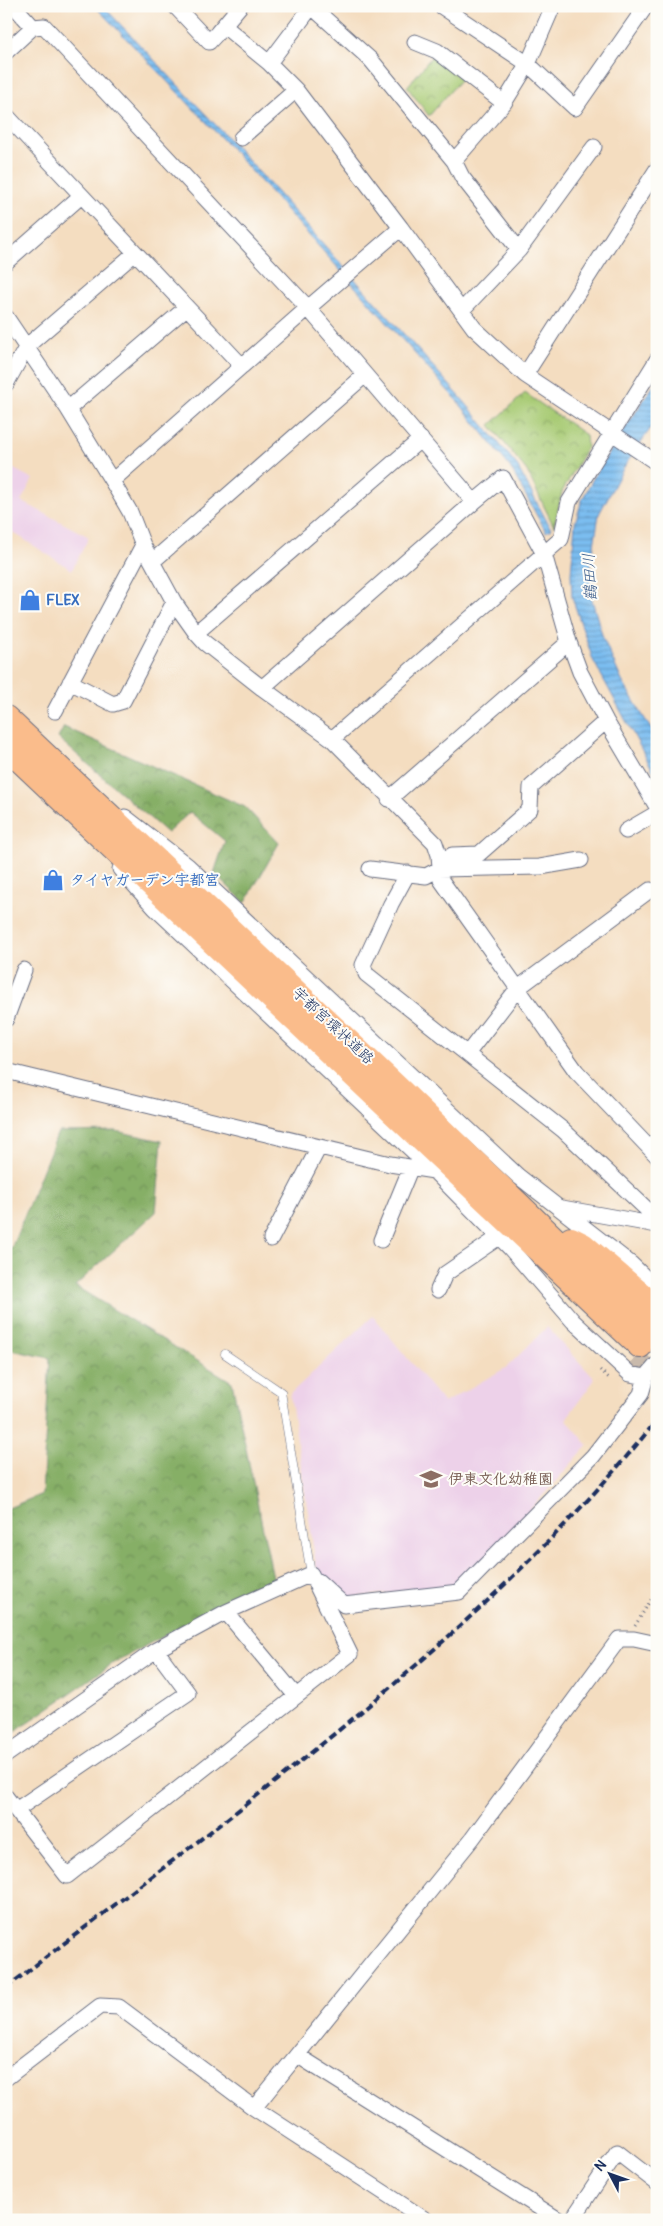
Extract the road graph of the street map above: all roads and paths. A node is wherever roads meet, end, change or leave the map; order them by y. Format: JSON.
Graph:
{"nodes":[{"id":1,"x":14,"y":6,"type":"edge"},
{"id":2,"x":175,"y":6,"type":"edge"},
{"id":3,"x":240,"y":6,"type":"edge"},
{"id":4,"x":312,"y":6,"type":"edge"},
{"id":5,"x":553,"y":6,"type":"edge"},
{"id":6,"x":646,"y":6,"type":"edge"},
{"id":7,"x":446,"y":8,"type":"edge"},
{"id":8,"x":33,"y":27,"type":"junction"},
{"id":9,"x":218,"y":32,"type":"junction"},
{"id":10,"x":415,"y":42,"type":"dead end"},
{"id":11,"x":6,"y":52,"type":"edge"},
{"id":12,"x":269,"y":64,"type":"junction"},
{"id":13,"x":528,"y":64,"type":"junction"},
{"id":14,"x":296,"y":90,"type":"junction"},
{"id":15,"x":504,"y":103,"type":"junction"},
{"id":16,"x":6,"y":115,"type":"edge"},
{"id":17,"x":241,"y":138,"type":"dead end"},
{"id":18,"x":594,"y":147,"type":"dead end"},
{"id":19,"x":454,"y":161,"type":"junction"},
{"id":20,"x":657,"y":169,"type":"edge"},
{"id":21,"x":81,"y":196,"type":"junction"},
{"id":22,"x":401,"y":228,"type":"junction"},
{"id":23,"x":519,"y":250,"type":"junction"},
{"id":24,"x":135,"y":253,"type":"junction"},
{"id":25,"x":6,"y":262,"type":"edge"},
{"id":26,"x":186,"y":308,"type":"junction"},
{"id":27,"x":308,"y":308,"type":"junction"},
{"id":28,"x":462,"y":310,"type":"junction"},
{"id":29,"x":6,"y":317,"type":"edge"},
{"id":30,"x":27,"y":346,"type":"junction"},
{"id":31,"x":657,"y":360,"type":"edge"},
{"id":32,"x":242,"y":366,"type":"junction"},
{"id":33,"x":365,"y":375,"type":"junction"},
{"id":34,"x":526,"y":375,"type":"junction"},
{"id":35,"x":6,"y":384,"type":"edge"},
{"id":36,"x":68,"y":409,"type":"junction"},
{"id":37,"x":613,"y":435,"type":"junction"},
{"id":38,"x":421,"y":440,"type":"junction"},
{"id":39,"x":652,"y":461,"type":"edge"},
{"id":40,"x":112,"y":481,"type":"junction"},
{"id":41,"x":474,"y":502,"type":"junction"},
{"id":42,"x":143,"y":545,"type":"junction"},
{"id":43,"x":544,"y":554,"type":"junction"},
{"id":44,"x":153,"y":561,"type":"junction"},
{"id":45,"x":174,"y":602,"type":"junction"},
{"id":46,"x":196,"y":633,"type":"junction"},
{"id":47,"x":569,"y":642,"type":"junction"},
{"id":48,"x":70,"y":682,"type":"junction"},
{"id":49,"x":262,"y":688,"type":"junction"},
{"id":50,"x":55,"y":711,"type":"dead end"},
{"id":51,"x":6,"y":718,"type":"edge"},
{"id":52,"x":606,"y":721,"type":"junction"},
{"id":53,"x":332,"y":739,"type":"junction"},
{"id":54,"x":6,"y":747,"type":"edge"},
{"id":55,"x":31,"y":756,"type":"junction"},
{"id":56,"x":389,"y":799,"type":"junction"},
{"id":57,"x":657,"y":807,"type":"edge"},
{"id":58,"x":657,"y":813,"type":"edge"},
{"id":59,"x":626,"y":831,"type":"dead end"},
{"id":60,"x":581,"y":860,"type":"dead end"},
{"id":61,"x":439,"y":868,"type":"junction"},
{"id":62,"x":370,"y":869,"type":"dead end"},
{"id":63,"x":408,"y":873,"type":"junction"},
{"id":64,"x":650,"y":890,"type":"dead end"},
{"id":65,"x":24,"y":970,"type":"dead end"},
{"id":66,"x":518,"y":988,"type":"junction"},
{"id":67,"x":6,"y":1019,"type":"edge"},
{"id":68,"x":467,"y":1054,"type":"junction"},
{"id":69,"x":6,"y":1070,"type":"edge"},
{"id":70,"x":319,"y":1147,"type":"junction"},
{"id":71,"x":657,"y":1156,"type":"edge"},
{"id":72,"x":411,"y":1167,"type":"junction"},
{"id":73,"x":434,"y":1171,"type":"junction"},
{"id":74,"x":559,"y":1208,"type":"junction"},
{"id":75,"x":657,"y":1219,"type":"edge"},
{"id":76,"x":657,"y":1225,"type":"edge"},
{"id":77,"x":530,"y":1229,"type":"junction"},
{"id":78,"x":499,"y":1237,"type":"junction"},
{"id":79,"x":271,"y":1239,"type":"dead end"},
{"id":80,"x":381,"y":1240,"type":"dead end"},
{"id":81,"x":657,"y":1289,"type":"edge"},
{"id":82,"x":438,"y":1290,"type":"dead end"},
{"id":83,"x":657,"y":1308,"type":"edge"},
{"id":84,"x":225,"y":1354,"type":"dead end"},
{"id":85,"x":644,"y":1355,"type":"edge"},
{"id":86,"x":657,"y":1364,"type":"edge"},
{"id":87,"x":311,"y":1574,"type":"junction"},
{"id":88,"x":657,"y":1590,"type":"edge"},
{"id":89,"x":226,"y":1612,"type":"junction"},
{"id":90,"x":626,"y":1639,"type":"junction"},
{"id":91,"x":657,"y":1644,"type":"edge"},
{"id":92,"x":156,"y":1650,"type":"junction"},
{"id":93,"x":296,"y":1696,"type":"junction"},
{"id":94,"x":6,"y":1754,"type":"edge"},
{"id":95,"x":6,"y":1797,"type":"edge"},
{"id":96,"x":16,"y":1810,"type":"junction"},
{"id":97,"x":297,"y":2055,"type":"junction"},
{"id":98,"x":6,"y":2078,"type":"edge"},
{"id":99,"x":254,"y":2108,"type":"junction"},
{"id":100,"x":657,"y":2183,"type":"edge"},
{"id":101,"x":426,"y":2220,"type":"edge"},
{"id":102,"x":559,"y":2220,"type":"edge"},
{"id":103,"x":572,"y":2220,"type":"edge"}],
"edges":[{"from":1,"to":8,"type":"street"},
{"from":2,"to":9,"type":"street"},
{"from":3,"to":9,"type":"street"},
{"from":4,"to":12,"type":"street"},
{"from":4,"to":19,"type":"street"},
{"from":5,"to":13,"type":"street"},
{"from":6,"to":13,"type":"street"},
{"from":7,"to":13,"type":"street"},
{"from":8,"to":11,"type":"street"},
{"from":8,"to":27,"type":"street"},
{"from":9,"to":12,"type":"street"},
{"from":10,"to":15,"type":"street"},
{"from":12,"to":14,"type":"street"},
{"from":13,"to":15,"type":"street"},
{"from":14,"to":17,"type":"street"},
{"from":14,"to":22,"type":"street"},
{"from":15,"to":19,"type":"street"},
{"from":16,"to":21,"type":"street"},
{"from":18,"to":23,"type":"street"},
{"from":19,"to":23,"type":"street"},
{"from":20,"to":34,"type":"street"},
{"from":21,"to":24,"type":"street"},
{"from":21,"to":25,"type":"street"},
{"from":22,"to":27,"type":"street"},
{"from":22,"to":28,"type":"street"},
{"from":23,"to":28,"type":"street"},
{"from":24,"to":26,"type":"street"},
{"from":24,"to":30,"type":"street"},
{"from":26,"to":32,"type":"street"},
{"from":26,"to":36,"type":"street"},
{"from":27,"to":32,"type":"street"},
{"from":27,"to":33,"type":"street"},
{"from":28,"to":34,"type":"street"},
{"from":29,"to":30,"type":"street"},
{"from":30,"to":35,"type":"street"},
{"from":30,"to":36,"type":"street"},
{"from":31,"to":37,"type":"street"},
{"from":32,"to":40,"type":"street"},
{"from":33,"to":38,"type":"street"},
{"from":33,"to":44,"type":"street"},
{"from":34,"to":37,"type":"street"},
{"from":36,"to":40,"type":"street"},
{"from":37,"to":39,"type":"street"},
{"from":37,"to":43,"type":"street"},
{"from":38,"to":41,"type":"street"},
{"from":38,"to":46,"type":"street"},
{"from":40,"to":42,"type":"street"},
{"from":41,"to":43,"type":"street"},
{"from":41,"to":49,"type":"street"},
{"from":42,"to":44,"type":"street"},
{"from":42,"to":48,"type":"street"},
{"from":43,"to":47,"type":"street"},
{"from":43,"to":53,"type":"street"},
{"from":44,"to":45,"type":"street"},
{"from":45,"to":46,"type":"street"},
{"from":45,"to":48,"type":"street"},
{"from":46,"to":49,"type":"street"},
{"from":47,"to":52,"type":"street"},
{"from":47,"to":56,"type":"street"},
{"from":48,"to":50,"type":"street"},
{"from":49,"to":53,"type":"street"},
{"from":51,"to":55,"type":"main road","name":"宇都宮環状道路"},
{"from":52,"to":57,"type":"street"},
{"from":52,"to":61,"type":"street"},
{"from":53,"to":56,"type":"street"},
{"from":54,"to":55,"type":"main road","name":"宇都宮環状道路"},
{"from":55,"to":73,"type":"street"},
{"from":55,"to":74,"type":"street"},
{"from":55,"to":77,"type":"main road","name":"宇都宮環状道路"},
{"from":56,"to":61,"type":"street"},
{"from":58,"to":59,"type":"street"},
{"from":60,"to":61,"type":"street"},
{"from":61,"to":63,"type":"street"},
{"from":61,"to":66,"type":"street"},
{"from":62,"to":63,"type":"street"},
{"from":63,"to":68,"type":"street"},
{"from":64,"to":66,"type":"street"},
{"from":65,"to":67,"type":"street"},
{"from":66,"to":68,"type":"street"},
{"from":66,"to":71,"type":"street"},
{"from":68,"to":75,"type":"street"},
{"from":69,"to":70,"type":"street"},
{"from":70,"to":72,"type":"street"},
{"from":70,"to":79,"type":"street"},
{"from":72,"to":73,"type":"street"},
{"from":72,"to":80,"type":"street"},
{"from":73,"to":78,"type":"street"},
{"from":74,"to":76,"type":"street"},
{"from":74,"to":81,"type":"street"},
{"from":77,"to":83,"type":"main road"},
{"from":77,"to":85,"type":"main road","name":"宇都宮環状道路"},
{"from":77,"to":85,"type":"main road"},
{"from":78,"to":82,"type":"street"},
{"from":78,"to":85,"type":"street"},
{"from":84,"to":87,"type":"lane"},
{"from":85,"to":86,"type":"street"},
{"from":85,"to":87,"type":"street"},
{"from":87,"to":89,"type":"street"},
{"from":87,"to":93,"type":"street"},
{"from":88,"to":90,"type":"path"},
{"from":89,"to":92,"type":"street"},
{"from":89,"to":93,"type":"street"},
{"from":90,"to":91,"type":"street"},
{"from":90,"to":97,"type":"street"},
{"from":92,"to":94,"type":"street"},
{"from":92,"to":96,"type":"street"},
{"from":93,"to":96,"type":"street"},
{"from":95,"to":96,"type":"street"},
{"from":97,"to":99,"type":"street"},
{"from":97,"to":102,"type":"street"},
{"from":98,"to":99,"type":"street"},
{"from":99,"to":101,"type":"street"},
{"from":100,"to":103,"type":"street"}]}
